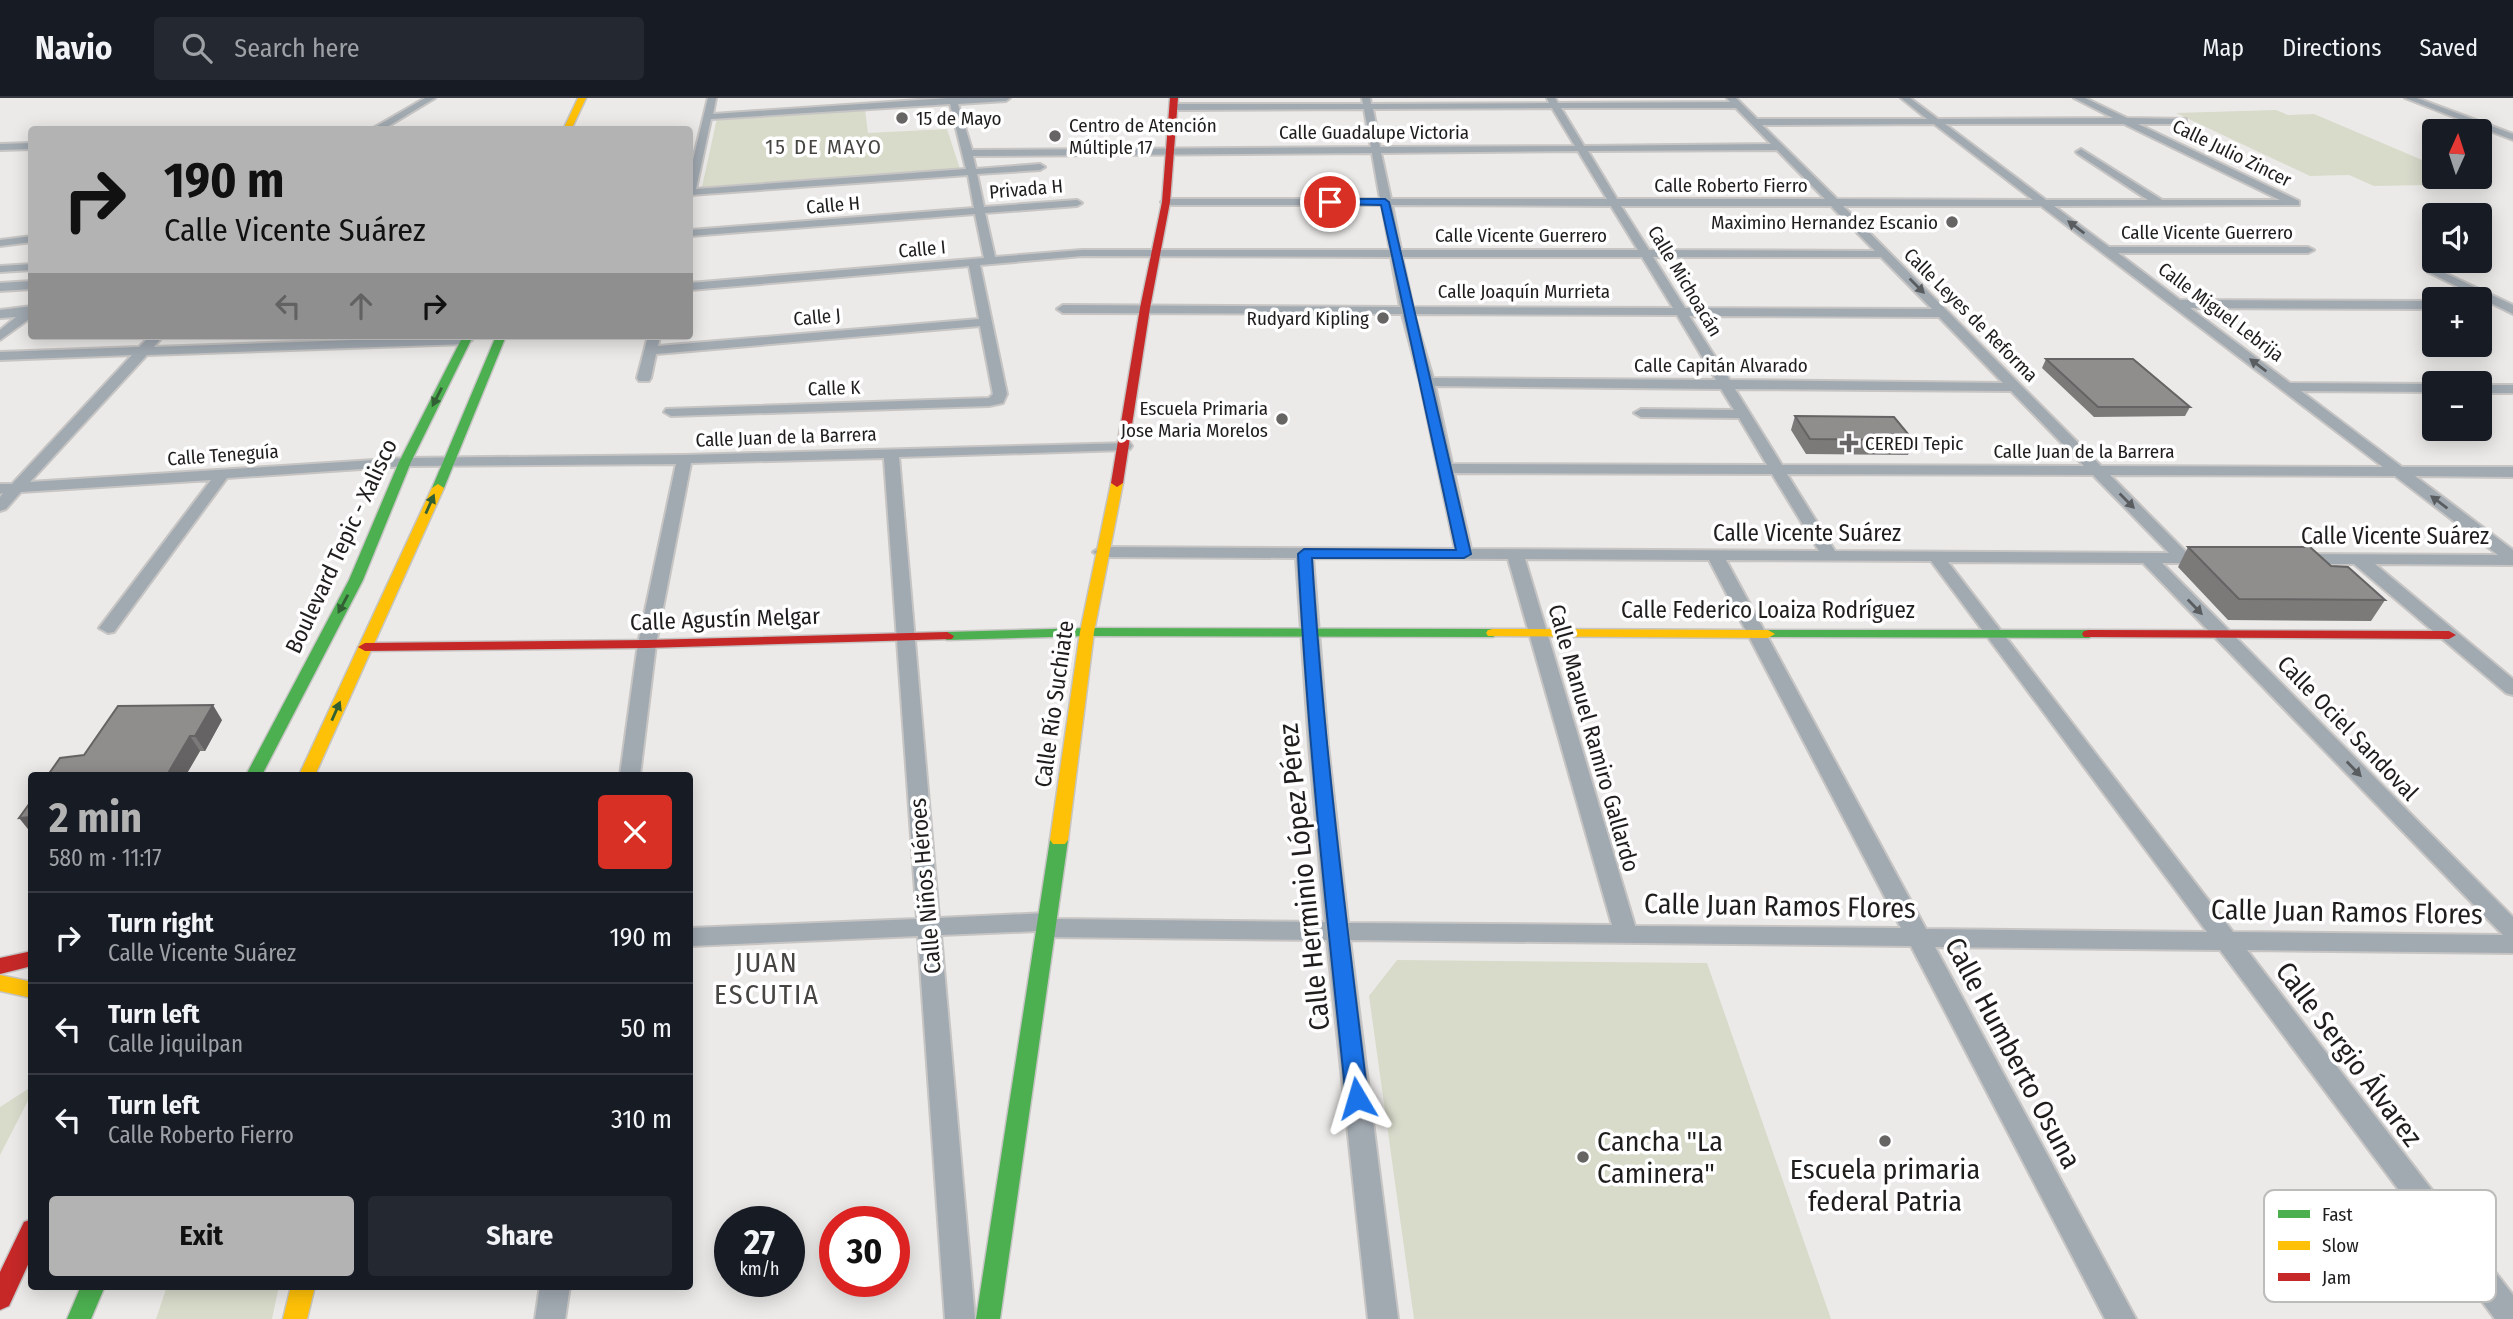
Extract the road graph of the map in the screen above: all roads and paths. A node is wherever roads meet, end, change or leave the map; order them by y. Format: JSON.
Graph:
{"nodes":[{"id":1,"x":431,"y":98,"type":"edge"},
{"id":2,"x":582,"y":98,"type":"edge"},
{"id":3,"x":712,"y":98,"type":"edge"},
{"id":4,"x":1006,"y":98,"type":"edge"},
{"id":5,"x":1905,"y":98,"type":"edge"},
{"id":6,"x":2078,"y":98,"type":"edge"},
{"id":7,"x":2409,"y":98,"type":"edge"},
{"id":8,"x":953,"y":100,"type":"edge"},
{"id":9,"x":1735,"y":101,"type":"edge"},
{"id":10,"x":1367,"y":102,"type":"edge"},
{"id":11,"x":1553,"y":102,"type":"edge"},
{"id":12,"x":1174,"y":103,"type":"edge"},
{"id":13,"x":707,"y":117,"type":"junction"},
{"id":14,"x":2125,"y":121,"type":"junction"},
{"id":15,"x":2183,"y":121,"type":"dead end"},
{"id":16,"x":1755,"y":122,"type":"junction"},
{"id":17,"x":1936,"y":122,"type":"junction"},
{"id":18,"x":381,"y":126,"type":"edge"},
{"id":19,"x":569,"y":126,"type":"edge"},
{"id":20,"x":2513,"y":137,"type":"edge"},
{"id":21,"x":702,"y":138,"type":"junction"},
{"id":22,"x":693,"y":139,"type":"edge"},
{"id":23,"x":28,"y":146,"type":"edge"},
{"id":24,"x":0,"y":147,"type":"edge"},
{"id":25,"x":1779,"y":147,"type":"junction"},
{"id":26,"x":1581,"y":148,"type":"junction"},
{"id":27,"x":1377,"y":150,"type":"junction"},
{"id":28,"x":1170,"y":151,"type":"junction"},
{"id":29,"x":2081,"y":152,"type":"dead end"},
{"id":30,"x":969,"y":153,"type":"junction"},
{"id":31,"x":1041,"y":167,"type":"dead end"},
{"id":32,"x":693,"y":169,"type":"edge"},
{"id":33,"x":970,"y":172,"type":"junction"},
{"id":34,"x":693,"y":192,"type":"edge"},
{"id":35,"x":1167,"y":202,"type":"junction"},
{"id":36,"x":1385,"y":202,"type":"junction"},
{"id":37,"x":1614,"y":202,"type":"junction"},
{"id":38,"x":1077,"y":203,"type":"dead end"},
{"id":39,"x":1834,"y":203,"type":"junction"},
{"id":40,"x":2044,"y":203,"type":"junction"},
{"id":41,"x":2160,"y":203,"type":"junction"},
{"id":42,"x":2295,"y":203,"type":"joint"},
{"id":43,"x":978,"y":211,"type":"junction"},
{"id":44,"x":693,"y":233,"type":"edge"},
{"id":45,"x":28,"y":239,"type":"edge"},
{"id":46,"x":0,"y":243,"type":"edge"},
{"id":47,"x":2106,"y":250,"type":"junction"},
{"id":48,"x":2308,"y":250,"type":"dead end"},
{"id":49,"x":1158,"y":252,"type":"junction"},
{"id":50,"x":1396,"y":252,"type":"junction"},
{"id":51,"x":1645,"y":253,"type":"junction"},
{"id":52,"x":1884,"y":254,"type":"junction"},
{"id":53,"x":990,"y":261,"type":"junction"},
{"id":54,"x":974,"y":262,"type":"junction"},
{"id":55,"x":28,"y":267,"type":"edge"},
{"id":56,"x":0,"y":269,"type":"edge"},
{"id":57,"x":2438,"y":273,"type":"edge"},
{"id":58,"x":28,"y":285,"type":"edge"},
{"id":59,"x":0,"y":287,"type":"edge"},
{"id":60,"x":693,"y":287,"type":"edge"},
{"id":61,"x":2177,"y":304,"type":"junction"},
{"id":62,"x":2422,"y":305,"type":"edge"},
{"id":63,"x":1145,"y":308,"type":"junction"},
{"id":64,"x":2509,"y":308,"type":"edge"},
{"id":65,"x":1063,"y":309,"type":"dead end"},
{"id":66,"x":1408,"y":310,"type":"junction"},
{"id":67,"x":28,"y":311,"type":"edge"},
{"id":68,"x":1681,"y":311,"type":"junction"},
{"id":69,"x":28,"y":313,"type":"edge"},
{"id":70,"x":1942,"y":313,"type":"junction"},
{"id":71,"x":0,"y":314,"type":"edge"},
{"id":72,"x":987,"y":322,"type":"junction"},
{"id":73,"x":0,"y":336,"type":"edge"},
{"id":74,"x":153,"y":340,"type":"edge"},
{"id":75,"x":417,"y":340,"type":"edge"},
{"id":76,"x":466,"y":340,"type":"edge"},
{"id":77,"x":474,"y":340,"type":"edge"},
{"id":78,"x":499,"y":340,"type":"edge"},
{"id":79,"x":653,"y":340,"type":"edge"},
{"id":80,"x":143,"y":351,"type":"junction"},
{"id":81,"x":650,"y":351,"type":"junction"},
{"id":82,"x":0,"y":356,"type":"edge"},
{"id":83,"x":489,"y":366,"type":"junction"},
{"id":84,"x":644,"y":378,"type":"dead end"},
{"id":85,"x":1427,"y":382,"type":"junction"},
{"id":86,"x":1725,"y":384,"type":"junction"},
{"id":87,"x":2015,"y":387,"type":"junction"},
{"id":88,"x":2287,"y":387,"type":"junction"},
{"id":89,"x":2422,"y":388,"type":"edge"},
{"id":90,"x":2492,"y":389,"type":"edge"},
{"id":91,"x":2513,"y":389,"type":"edge"},
{"id":92,"x":671,"y":412,"type":"dead end"},
{"id":93,"x":1641,"y":413,"type":"dead end"},
{"id":94,"x":1743,"y":414,"type":"junction"},
{"id":95,"x":1125,"y":446,"type":"junction"},
{"id":96,"x":891,"y":453,"type":"junction"},
{"id":97,"x":684,"y":459,"type":"junction"},
{"id":98,"x":405,"y":462,"type":"junction"},
{"id":99,"x":449,"y":463,"type":"junction"},
{"id":100,"x":1446,"y":468,"type":"junction"},
{"id":101,"x":1777,"y":470,"type":"junction"},
{"id":102,"x":2098,"y":471,"type":"junction"},
{"id":103,"x":2400,"y":472,"type":"junction"},
{"id":104,"x":2513,"y":472,"type":"edge"},
{"id":105,"x":222,"y":475,"type":"junction"},
{"id":106,"x":8,"y":489,"type":"edge"},
{"id":107,"x":0,"y":506,"type":"edge"},
{"id":108,"x":1101,"y":552,"type":"junction"},
{"id":109,"x":1304,"y":554,"type":"junction"},
{"id":110,"x":1464,"y":554,"type":"junction"},
{"id":111,"x":1515,"y":555,"type":"junction"},
{"id":112,"x":1715,"y":555,"type":"junction"},
{"id":113,"x":1830,"y":556,"type":"junction"},
{"id":114,"x":1936,"y":557,"type":"junction"},
{"id":115,"x":2148,"y":558,"type":"junction"},
{"id":116,"x":2183,"y":558,"type":"junction"},
{"id":117,"x":2224,"y":558,"type":"edge"},
{"id":118,"x":2277,"y":559,"type":"edge"},
{"id":119,"x":2358,"y":559,"type":"junction"},
{"id":120,"x":2513,"y":559,"type":"edge"},
{"id":121,"x":356,"y":580,"type":"junction"},
{"id":122,"x":108,"y":628,"type":"dead end"},
{"id":123,"x":1309,"y":631,"type":"junction"},
{"id":124,"x":1087,"y":632,"type":"junction"},
{"id":125,"x":1539,"y":632,"type":"junction"},
{"id":126,"x":1756,"y":632,"type":"junction"},
{"id":127,"x":1993,"y":633,"type":"junction"},
{"id":128,"x":2221,"y":633,"type":"junction"},
{"id":129,"x":2449,"y":635,"type":"junction"},
{"id":130,"x":904,"y":637,"type":"junction"},
{"id":131,"x":647,"y":644,"type":"junction"},
{"id":132,"x":365,"y":648,"type":"junction"},
{"id":133,"x":2513,"y":689,"type":"edge"},
{"id":134,"x":256,"y":772,"type":"edge"},
{"id":135,"x":309,"y":772,"type":"edge"},
{"id":136,"x":630,"y":772,"type":"edge"},
{"id":137,"x":1047,"y":925,"type":"junction"},
{"id":138,"x":928,"y":928,"type":"junction"},
{"id":139,"x":2513,"y":931,"type":"edge"},
{"id":140,"x":1338,"y":932,"type":"junction"},
{"id":141,"x":1626,"y":934,"type":"junction"},
{"id":142,"x":693,"y":937,"type":"edge"},
{"id":143,"x":1918,"y":937,"type":"junction"},
{"id":144,"x":2226,"y":941,"type":"junction"},
{"id":145,"x":2513,"y":944,"type":"edge"},
{"id":146,"x":28,"y":959,"type":"edge"},
{"id":147,"x":0,"y":966,"type":"edge"},
{"id":148,"x":0,"y":984,"type":"edge"},
{"id":149,"x":28,"y":989,"type":"edge"},
{"id":150,"x":2414,"y":1190,"type":"edge"},
{"id":151,"x":28,"y":1238,"type":"edge"},
{"id":152,"x":91,"y":1290,"type":"edge"},
{"id":153,"x":302,"y":1290,"type":"edge"},
{"id":154,"x":554,"y":1290,"type":"edge"},
{"id":155,"x":0,"y":1298,"type":"edge"},
{"id":156,"x":2496,"y":1298,"type":"edge"},
{"id":157,"x":79,"y":1319,"type":"edge"},
{"id":158,"x":295,"y":1319,"type":"edge"},
{"id":159,"x":550,"y":1319,"type":"edge"},
{"id":160,"x":960,"y":1319,"type":"edge"},
{"id":161,"x":988,"y":1319,"type":"edge"},
{"id":162,"x":1382,"y":1319,"type":"edge"},
{"id":163,"x":2121,"y":1319,"type":"edge"},
{"id":164,"x":2512,"y":1319,"type":"edge"}],
"edges":[{"from":1,"to":18,"type":"street"},
{"from":2,"to":19,"type":"main road"},
{"from":3,"to":13,"type":"street"},
{"from":4,"to":8,"type":"street"},
{"from":5,"to":17,"type":"street","name":"Calle Miguel Lebrija"},
{"from":6,"to":14,"type":"street","name":"Calle Julio Zincer"},
{"from":7,"to":20,"type":"street"},
{"from":8,"to":13,"type":"street"},
{"from":8,"to":30,"type":"street"},
{"from":9,"to":11,"type":"street"},
{"from":9,"to":16,"type":"street","name":"Calle Leyes de Reforma"},
{"from":10,"to":11,"type":"street"},
{"from":10,"to":12,"type":"street"},
{"from":10,"to":27,"type":"street"},
{"from":11,"to":26,"type":"street","name":"Calle Michoacán"},
{"from":12,"to":28,"type":"main road","name":"Calle Río Suchiate"},
{"from":13,"to":21,"type":"street"},
{"from":14,"to":15,"type":"street"},
{"from":14,"to":17,"type":"street"},
{"from":14,"to":42,"type":"street","name":"Calle Julio Zincer"},
{"from":16,"to":17,"type":"street"},
{"from":16,"to":25,"type":"street","name":"Calle Leyes de Reforma"},
{"from":17,"to":40,"type":"street","name":"Calle Miguel Lebrija"},
{"from":21,"to":22,"type":"street"},
{"from":21,"to":32,"type":"street"},
{"from":23,"to":24,"type":"street"},
{"from":25,"to":26,"type":"street","name":"Calle Guadalupe Victoria"},
{"from":25,"to":39,"type":"street","name":"Calle Leyes de Reforma"},
{"from":26,"to":27,"type":"street","name":"Calle Guadalupe Victoria"},
{"from":26,"to":37,"type":"street","name":"Calle Michoacán"},
{"from":27,"to":28,"type":"street","name":"Calle Guadalupe Victoria"},
{"from":27,"to":36,"type":"street"},
{"from":28,"to":30,"type":"street","name":"Calle Guadalupe Victoria"},
{"from":28,"to":35,"type":"main road","name":"Calle Río Suchiate"},
{"from":29,"to":41,"type":"street"},
{"from":30,"to":33,"type":"street"},
{"from":31,"to":33,"type":"street"},
{"from":33,"to":34,"type":"street"},
{"from":33,"to":43,"type":"street"},
{"from":35,"to":36,"type":"street","name":"Calle Roberto Fierro"},
{"from":35,"to":49,"type":"main road","name":"Calle Río Suchiate"},
{"from":36,"to":37,"type":"street","name":"Calle Roberto Fierro"},
{"from":36,"to":50,"type":"street"},
{"from":37,"to":39,"type":"street","name":"Calle Roberto Fierro"},
{"from":37,"to":51,"type":"street","name":"Calle Michoacán"},
{"from":38,"to":43,"type":"street","name":"Privada H"},
{"from":39,"to":40,"type":"street","name":"Calle Roberto Fierro"},
{"from":39,"to":52,"type":"street","name":"Calle Leyes de Reforma"},
{"from":40,"to":41,"type":"street","name":"Calle Roberto Fierro"},
{"from":47,"to":40,"type":"street","name":"Calle Miguel Lebrija","one_way":true},
{"from":41,"to":42,"type":"street","name":"Calle Roberto Fierro"},
{"from":43,"to":44,"type":"street","name":"Calle H"},
{"from":43,"to":53,"type":"street"},
{"from":45,"to":46,"type":"street"},
{"from":47,"to":48,"type":"street","name":"Calle Vicente Guerrero"},
{"from":47,"to":61,"type":"street","name":"Calle Miguel Lebrija"},
{"from":49,"to":50,"type":"street","name":"Calle Vicente Guerrero"},
{"from":49,"to":53,"type":"street","name":"Calle I"},
{"from":49,"to":63,"type":"main road","name":"Calle Río Suchiate"},
{"from":50,"to":51,"type":"street","name":"Calle Vicente Guerrero"},
{"from":50,"to":66,"type":"street"},
{"from":51,"to":52,"type":"street","name":"Calle Vicente Guerrero"},
{"from":51,"to":68,"type":"street","name":"Calle Michoacán"},
{"from":52,"to":70,"type":"street","name":"Calle Leyes de Reforma","one_way":true},
{"from":53,"to":54,"type":"street","name":"Calle I"},
{"from":54,"to":60,"type":"street","name":"Calle I"},
{"from":54,"to":72,"type":"street"},
{"from":55,"to":56,"type":"street"},
{"from":57,"to":64,"type":"street"},
{"from":58,"to":59,"type":"street"},
{"from":61,"to":62,"type":"street"},
{"from":88,"to":61,"type":"street","name":"Calle Miguel Lebrija","one_way":true},
{"from":63,"to":65,"type":"street","name":"Calle Joaquín Murrieta"},
{"from":63,"to":66,"type":"street","name":"Calle Joaquín Murrieta"},
{"from":63,"to":95,"type":"main road","name":"Calle Río Suchiate"},
{"from":66,"to":68,"type":"street","name":"Calle Joaquín Murrieta"},
{"from":66,"to":85,"type":"street"},
{"from":67,"to":71,"type":"street"},
{"from":68,"to":70,"type":"street","name":"Calle Joaquín Murrieta"},
{"from":68,"to":86,"type":"street","name":"Calle Michoacán"},
{"from":69,"to":73,"type":"street"},
{"from":70,"to":87,"type":"street","name":"Calle Leyes de Reforma"},
{"from":72,"to":81,"type":"street","name":"Calle J"},
{"from":72,"to":92,"type":"street","name":"Calle K"},
{"from":74,"to":80,"type":"street"},
{"from":75,"to":80,"type":"street"},
{"from":76,"to":98,"type":"main road","name":"Boulevard Tepic - Xalisco","one_way":true},
{"from":77,"to":83,"type":"main road"},
{"from":78,"to":83,"type":"main road"},
{"from":79,"to":81,"type":"street"},
{"from":80,"to":82,"type":"street"},
{"from":80,"to":106,"type":"street"},
{"from":81,"to":84,"type":"street"},
{"from":83,"to":99,"type":"main road"},
{"from":85,"to":86,"type":"street","name":"Calle Capitán Alvarado"},
{"from":85,"to":100,"type":"street"},
{"from":86,"to":87,"type":"street","name":"Calle Capitán Alvarado"},
{"from":86,"to":94,"type":"street","name":"Calle Michoacán"},
{"from":87,"to":102,"type":"street","name":"Calle Leyes de Reforma"},
{"from":88,"to":89,"type":"street"},
{"from":88,"to":103,"type":"street","name":"Calle Miguel Lebrija"},
{"from":90,"to":91,"type":"street"},
{"from":93,"to":94,"type":"street"},
{"from":94,"to":101,"type":"street","name":"Calle Michoacán"},
{"from":95,"to":96,"type":"street","name":"Calle Juan de la Barrera"},
{"from":95,"to":108,"type":"main road","name":"Calle Río Suchiate"},
{"from":96,"to":97,"type":"street","name":"Calle Juan de la Barrera"},
{"from":96,"to":130,"type":"street","name":"Calle Niños Héroes"},
{"from":97,"to":99,"type":"street","name":"Calle Juan de la Barrera"},
{"from":97,"to":131,"type":"street"},
{"from":98,"to":99,"type":"street","name":"Calle Teneguía"},
{"from":98,"to":105,"type":"street","name":"Calle Teneguía"},
{"from":98,"to":121,"type":"main road","name":"Boulevard Tepic - Xalisco"},
{"from":132,"to":99,"type":"main road","one_way":true},
{"from":100,"to":101,"type":"street","name":"Calle Juan de la Barrera"},
{"from":100,"to":110,"type":"street"},
{"from":101,"to":102,"type":"street","name":"Calle Juan de la Barrera"},
{"from":101,"to":113,"type":"street","name":"Calle Michoacán"},
{"from":102,"to":103,"type":"street","name":"Calle Juan de la Barrera"},
{"from":102,"to":116,"type":"street","name":"Calle Leyes de Reforma","one_way":true},
{"from":103,"to":104,"type":"street","name":"Calle Juan de la Barrera"},
{"from":120,"to":103,"type":"street","name":"Calle Miguel Lebrija","one_way":true},
{"from":105,"to":106,"type":"street","name":"Calle Teneguía"},
{"from":105,"to":122,"type":"street"},
{"from":106,"to":107,"type":"street"},
{"from":108,"to":109,"type":"street","name":"Calle Vicente Suárez"},
{"from":108,"to":124,"type":"main road","name":"Calle Río Suchiate"},
{"from":109,"to":110,"type":"street","name":"Calle Vicente Suárez"},
{"from":109,"to":123,"type":"street","name":"Calle Herminio López Pérez"},
{"from":110,"to":111,"type":"street","name":"Calle Vicente Suárez"},
{"from":111,"to":112,"type":"street","name":"Calle Vicente Suárez"},
{"from":111,"to":125,"type":"street","name":"Calle Manuel Ramiro Gallardo"},
{"from":112,"to":113,"type":"street","name":"Calle Vicente Suárez"},
{"from":112,"to":126,"type":"street","name":"Calle Humberto Osuna"},
{"from":113,"to":114,"type":"street","name":"Calle Vicente Suárez"},
{"from":114,"to":115,"type":"street","name":"Calle Vicente Suárez"},
{"from":114,"to":127,"type":"street","name":"Calle Sergio Álvarez"},
{"from":115,"to":116,"type":"street","name":"Calle Vicente Suárez"},
{"from":115,"to":128,"type":"street","name":"Calle Ociel Sandoval","one_way":true},
{"from":116,"to":117,"type":"street","name":"Calle Vicente Suárez"},
{"from":118,"to":119,"type":"street","name":"Calle Vicente Suárez"},
{"from":119,"to":120,"type":"street","name":"Calle Vicente Suárez"},
{"from":119,"to":129,"type":"street"},
{"from":121,"to":132,"type":"main road"},
{"from":121,"to":134,"type":"main road","name":"Boulevard Tepic - Xalisco","one_way":true},
{"from":123,"to":124,"type":"main road","name":"Calle Federico Loaiza Rodríguez"},
{"from":123,"to":125,"type":"main road","name":"Calle Federico Loaiza Rodríguez"},
{"from":123,"to":140,"type":"street","name":"Calle Herminio López Pérez"},
{"from":124,"to":130,"type":"main road","name":"Calle Agustín Melgar"},
{"from":124,"to":137,"type":"main road","name":"Calle Río Suchiate"},
{"from":125,"to":126,"type":"main road","name":"Calle Federico Loaiza Rodríguez"},
{"from":125,"to":141,"type":"street","name":"Calle Manuel Ramiro Gallardo"},
{"from":126,"to":127,"type":"main road","name":"Calle Federico Loaiza Rodríguez"},
{"from":126,"to":143,"type":"street","name":"Calle Humberto Osuna"},
{"from":127,"to":128,"type":"main road","name":"Calle Federico Loaiza Rodríguez"},
{"from":127,"to":144,"type":"street","name":"Calle Sergio Álvarez"},
{"from":128,"to":129,"type":"main road","name":"Calle Federico Loaiza Rodríguez"},
{"from":128,"to":139,"type":"street","name":"Calle Ociel Sandoval","one_way":true},
{"from":129,"to":133,"type":"street"},
{"from":130,"to":131,"type":"main road","name":"Calle Agustín Melgar"},
{"from":130,"to":138,"type":"street","name":"Calle Niños Héroes"},
{"from":131,"to":132,"type":"main road","name":"Calle Agustín Melgar"},
{"from":131,"to":136,"type":"street"},
{"from":135,"to":132,"type":"main road","one_way":true},
{"from":137,"to":138,"type":"street","name":"Calle Juan Ramos Flores"},
{"from":137,"to":140,"type":"street","name":"Calle Juan Ramos Flores"},
{"from":137,"to":161,"type":"main road","name":"Calle Río Suchiate"},
{"from":138,"to":142,"type":"street","name":"Calle Juan Ramos Flores"},
{"from":138,"to":160,"type":"street","name":"Calle Niños Héroes"},
{"from":140,"to":141,"type":"street","name":"Calle Juan Ramos Flores"},
{"from":140,"to":162,"type":"street","name":"Calle Herminio López Pérez"},
{"from":141,"to":143,"type":"street","name":"Calle Juan Ramos Flores"},
{"from":143,"to":144,"type":"street","name":"Calle Juan Ramos Flores"},
{"from":143,"to":163,"type":"street","name":"Calle Humberto Osuna"},
{"from":144,"to":145,"type":"street","name":"Calle Juan Ramos Flores"},
{"from":144,"to":150,"type":"street","name":"Calle Sergio Álvarez"},
{"from":146,"to":147,"type":"main road"},
{"from":148,"to":149,"type":"main road"},
{"from":151,"to":155,"type":"main road"},
{"from":152,"to":157,"type":"main road"},
{"from":153,"to":158,"type":"main road"},
{"from":154,"to":159,"type":"street"},
{"from":156,"to":164,"type":"street","name":"Calle Sergio Álvarez"}]}
